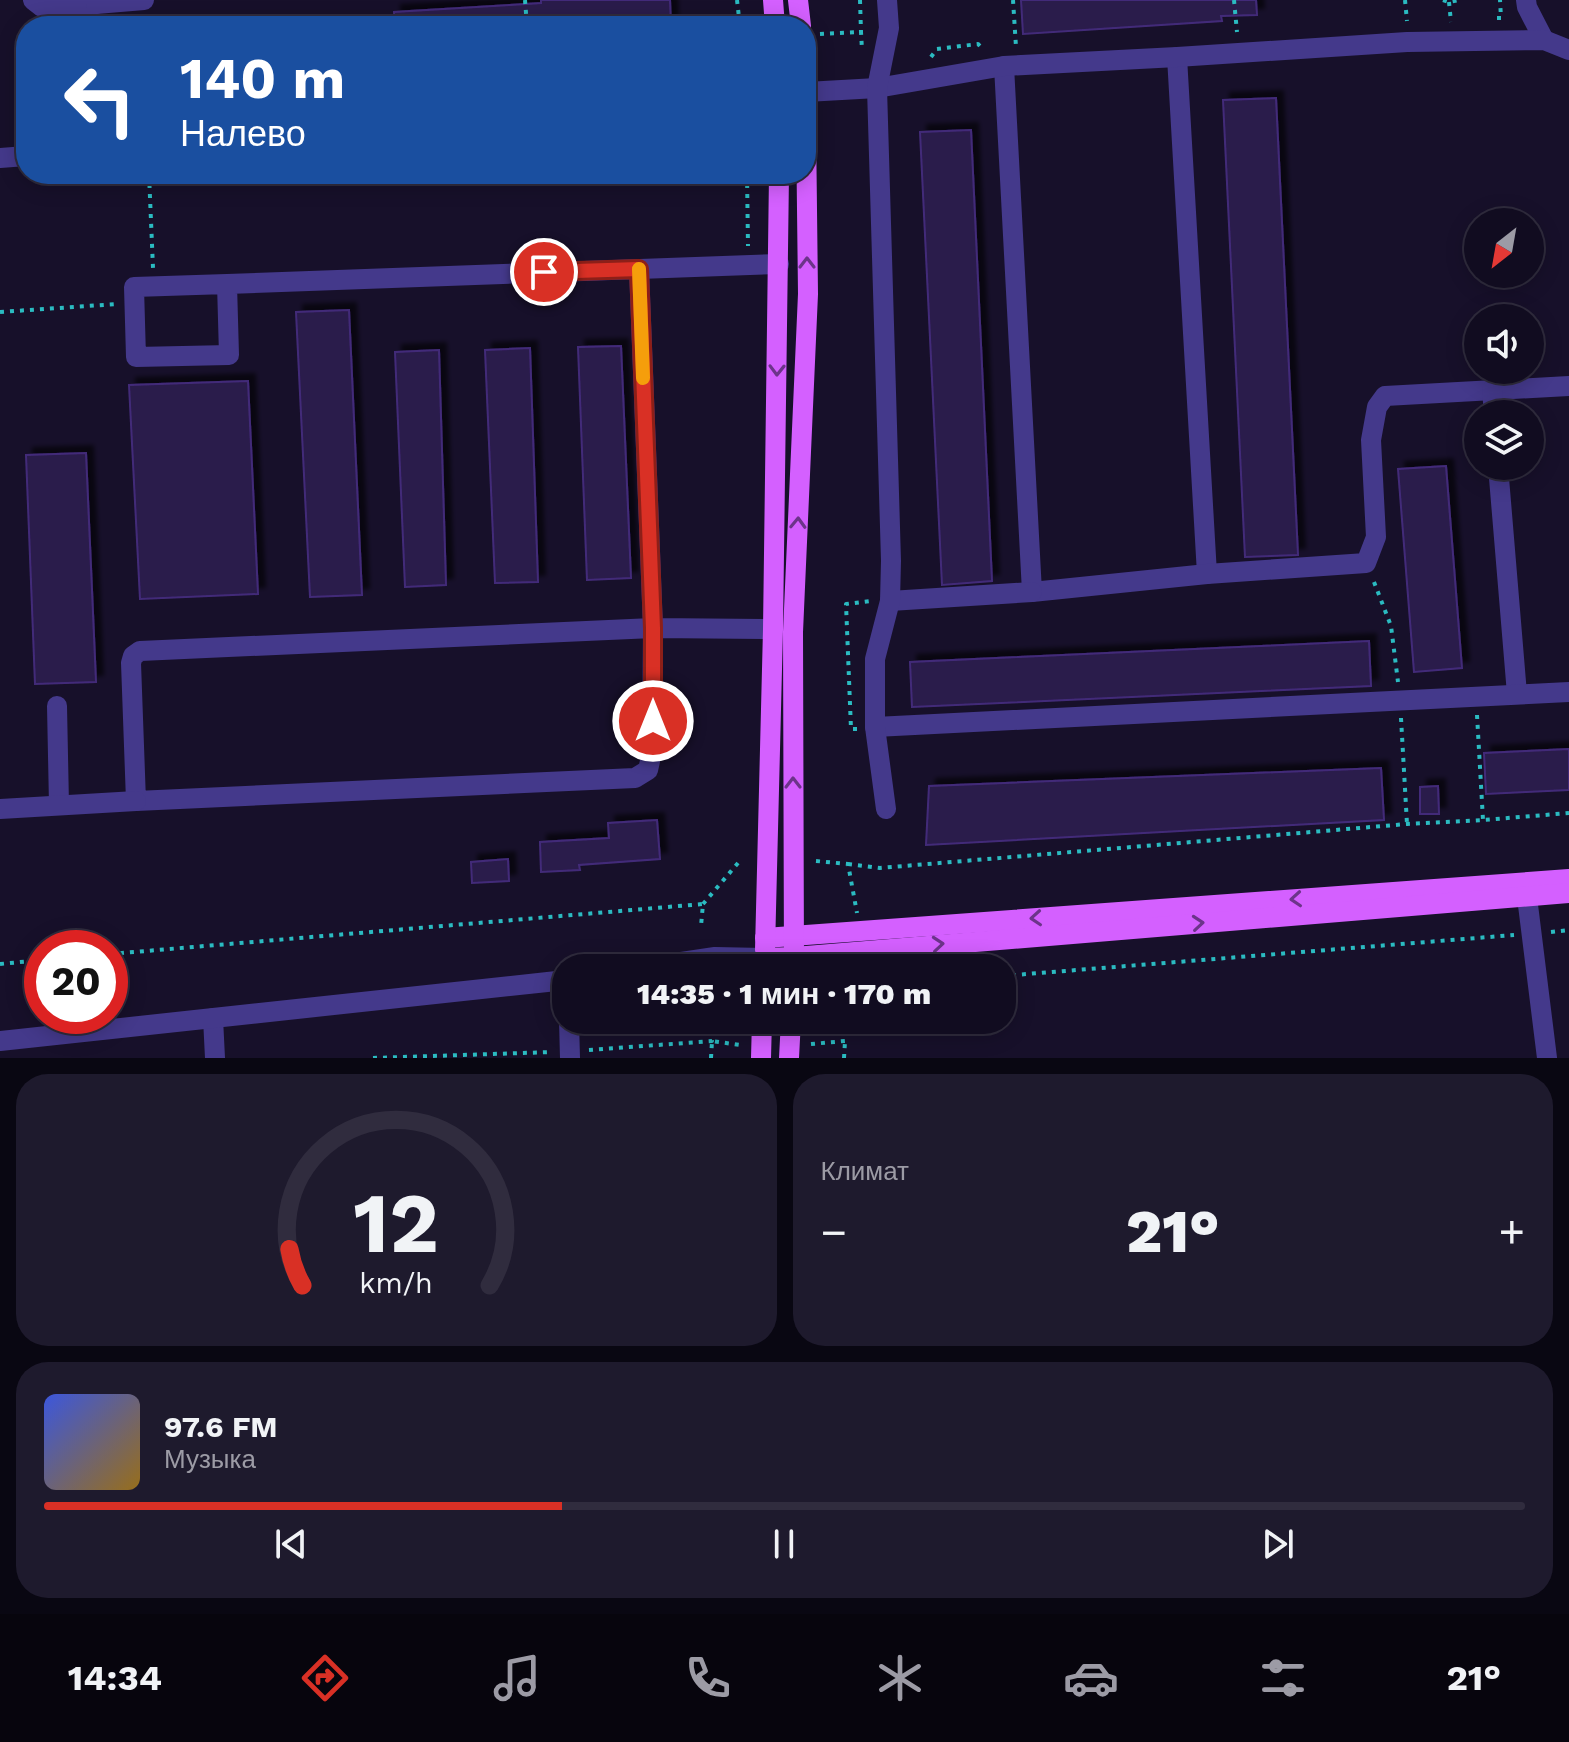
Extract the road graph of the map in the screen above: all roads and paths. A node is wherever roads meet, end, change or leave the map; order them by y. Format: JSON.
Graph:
{"nodes":[{"id":1,"x":33,"y":0,"type":"edge"},
{"id":2,"x":144,"y":0,"type":"edge"},
{"id":3,"x":860,"y":0,"type":"edge"},
{"id":4,"x":887,"y":0,"type":"edge"},
{"id":5,"x":1013,"y":0,"type":"edge"},
{"id":6,"x":1234,"y":0,"type":"edge"},
{"id":7,"x":1405,"y":0,"type":"edge"},
{"id":8,"x":1443,"y":0,"type":"edge"},
{"id":9,"x":1459,"y":0,"type":"edge"},
{"id":10,"x":1526,"y":0,"type":"edge"},
{"id":11,"x":96,"y":2,"type":"edge"},
{"id":12,"x":1449,"y":2,"type":"edge"},
{"id":13,"x":1451,"y":22,"type":"dead end"},
{"id":14,"x":1408,"y":24,"type":"dead end"},
{"id":15,"x":861,"y":32,"type":"dead end"},
{"id":16,"x":1237,"y":35,"type":"dead end"},
{"id":17,"x":1544,"y":40,"type":"junction"},
{"id":18,"x":1569,"y":50,"type":"edge"},
{"id":19,"x":1003,"y":56,"type":"junction"},
{"id":20,"x":1177,"y":57,"type":"junction"},
{"id":21,"x":929,"y":60,"type":"dead end"},
{"id":22,"x":877,"y":88,"type":"junction"},
{"id":23,"x":816,"y":91,"type":"edge"},
{"id":24,"x":149,"y":184,"type":"edge"},
{"id":25,"x":747,"y":184,"type":"edge"},
{"id":26,"x":779,"y":184,"type":"edge"},
{"id":27,"x":807,"y":184,"type":"edge"},
{"id":28,"x":779,"y":264,"type":"junction"},
{"id":29,"x":748,"y":265,"type":"junction"},
{"id":30,"x":639,"y":269,"type":"junction"},
{"id":31,"x":227,"y":284,"type":"junction"},
{"id":32,"x":153,"y":286,"type":"junction"},
{"id":33,"x":135,"y":303,"type":"junction"},
{"id":34,"x":0,"y":312,"type":"edge"},
{"id":35,"x":1569,"y":386,"type":"edge"},
{"id":36,"x":1492,"y":390,"type":"junction"},
{"id":37,"x":1493,"y":400,"type":"edge"},
{"id":38,"x":1499,"y":480,"type":"edge"},
{"id":39,"x":1207,"y":574,"type":"junction"},
{"id":40,"x":1032,"y":592,"type":"junction"},
{"id":41,"x":890,"y":601,"type":"junction"},
{"id":42,"x":653,"y":628,"type":"junction"},
{"id":43,"x":773,"y":629,"type":"junction"},
{"id":44,"x":1569,"y":692,"type":"edge"},
{"id":45,"x":1517,"y":694,"type":"junction"},
{"id":46,"x":1476,"y":697,"type":"junction"},
{"id":47,"x":57,"y":706,"type":"dead end"},
{"id":48,"x":875,"y":727,"type":"junction"},
{"id":49,"x":136,"y":801,"type":"junction"},
{"id":50,"x":59,"y":805,"type":"junction"},
{"id":51,"x":0,"y":809,"type":"edge"},
{"id":52,"x":886,"y":809,"type":"dead end"},
{"id":53,"x":1569,"y":813,"type":"edge"},
{"id":54,"x":1483,"y":820,"type":"junction"},
{"id":55,"x":816,"y":861,"type":"dead end"},
{"id":56,"x":738,"y":863,"type":"dead end"},
{"id":57,"x":848,"y":864,"type":"junction"},
{"id":58,"x":1569,"y":879,"type":"edge"},
{"id":59,"x":1569,"y":893,"type":"edge"},
{"id":60,"x":1527,"y":897,"type":"junction"},
{"id":61,"x":703,"y":904,"type":"junction"},
{"id":62,"x":857,"y":914,"type":"dead end"},
{"id":63,"x":701,"y":926,"type":"dead end"},
{"id":64,"x":1569,"y":930,"type":"edge"},
{"id":65,"x":1531,"y":933,"type":"junction"},
{"id":66,"x":128,"y":952,"type":"edge"},
{"id":67,"x":765,"y":954,"type":"edge"},
{"id":68,"x":794,"y":954,"type":"edge"},
{"id":69,"x":24,"y":962,"type":"edge"},
{"id":70,"x":0,"y":964,"type":"edge"},
{"id":71,"x":1016,"y":975,"type":"edge"},
{"id":72,"x":552,"y":982,"type":"edge"},
{"id":73,"x":213,"y":1018,"type":"junction"},
{"id":74,"x":569,"y":1034,"type":"edge"},
{"id":75,"x":762,"y":1034,"type":"edge"},
{"id":76,"x":790,"y":1034,"type":"edge"},
{"id":77,"x":847,"y":1034,"type":"edge"},
{"id":78,"x":845,"y":1041,"type":"junction"},
{"id":79,"x":811,"y":1044,"type":"dead end"},
{"id":80,"x":742,"y":1045,"type":"dead end"},
{"id":81,"x":2,"y":1047,"type":"edge"},
{"id":82,"x":215,"y":1058,"type":"edge"},
{"id":83,"x":570,"y":1058,"type":"edge"},
{"id":84,"x":711,"y":1058,"type":"edge"},
{"id":85,"x":761,"y":1058,"type":"edge"},
{"id":86,"x":789,"y":1058,"type":"edge"},
{"id":87,"x":844,"y":1058,"type":"edge"},
{"id":88,"x":1547,"y":1058,"type":"edge"}],
"edges":[{"from":1,"to":11,"type":"street"},
{"from":2,"to":11,"type":"street"},
{"from":3,"to":15,"type":"path"},
{"from":4,"to":22,"type":"street"},
{"from":5,"to":19,"type":"path"},
{"from":6,"to":16,"type":"path"},
{"from":7,"to":14,"type":"path"},
{"from":8,"to":12,"type":"path"},
{"from":9,"to":12,"type":"path"},
{"from":10,"to":17,"type":"street"},
{"from":12,"to":13,"type":"path"},
{"from":17,"to":18,"type":"street"},
{"from":17,"to":20,"type":"street"},
{"from":19,"to":20,"type":"street"},
{"from":19,"to":21,"type":"path"},
{"from":19,"to":22,"type":"street"},
{"from":19,"to":40,"type":"street"},
{"from":20,"to":39,"type":"street"},
{"from":22,"to":23,"type":"street"},
{"from":22,"to":41,"type":"street"},
{"from":24,"to":32,"type":"path"},
{"from":25,"to":29,"type":"path"},
{"from":26,"to":28,"type":"main road"},
{"from":68,"to":27,"type":"main road","one_way":true},
{"from":28,"to":29,"type":"street"},
{"from":28,"to":43,"type":"main road","one_way":true},
{"from":29,"to":30,"type":"street"},
{"from":30,"to":31,"type":"street"},
{"from":30,"to":42,"type":"street"},
{"from":31,"to":32,"type":"street"},
{"from":31,"to":33,"type":"street"},
{"from":32,"to":33,"type":"street"},
{"from":33,"to":34,"type":"path"},
{"from":35,"to":36,"type":"street"},
{"from":36,"to":37,"type":"street"},
{"from":36,"to":39,"type":"street"},
{"from":38,"to":45,"type":"street"},
{"from":39,"to":40,"type":"street"},
{"from":40,"to":41,"type":"street"},
{"from":41,"to":48,"type":"street"},
{"from":42,"to":43,"type":"street"},
{"from":42,"to":49,"type":"street"},
{"from":42,"to":49,"type":"street"},
{"from":43,"to":67,"type":"main road"},
{"from":44,"to":45,"type":"street"},
{"from":45,"to":46,"type":"street"},
{"from":46,"to":48,"type":"street"},
{"from":46,"to":54,"type":"path"},
{"from":47,"to":50,"type":"street"},
{"from":48,"to":52,"type":"street"},
{"from":49,"to":50,"type":"street"},
{"from":50,"to":51,"type":"street"},
{"from":53,"to":54,"type":"path"},
{"from":54,"to":57,"type":"path"},
{"from":55,"to":57,"type":"path"},
{"from":56,"to":61,"type":"path"},
{"from":57,"to":62,"type":"path"},
{"from":58,"to":68,"type":"main road","one_way":true},
{"from":59,"to":60,"type":"main road"},
{"from":60,"to":65,"type":"street"},
{"from":68,"to":60,"type":"main road","one_way":true},
{"from":61,"to":63,"type":"path"},
{"from":61,"to":66,"type":"path"},
{"from":64,"to":65,"type":"path"},
{"from":65,"to":71,"type":"path"},
{"from":65,"to":88,"type":"street"},
{"from":69,"to":70,"type":"path"},
{"from":72,"to":73,"type":"street"},
{"from":73,"to":81,"type":"street"},
{"from":73,"to":82,"type":"street"},
{"from":74,"to":83,"type":"street"},
{"from":75,"to":85,"type":"main road"},
{"from":76,"to":86,"type":"main road"},
{"from":77,"to":78,"type":"path"},
{"from":78,"to":79,"type":"path"},
{"from":78,"to":87,"type":"path"},
{"from":80,"to":84,"type":"path"}]}
